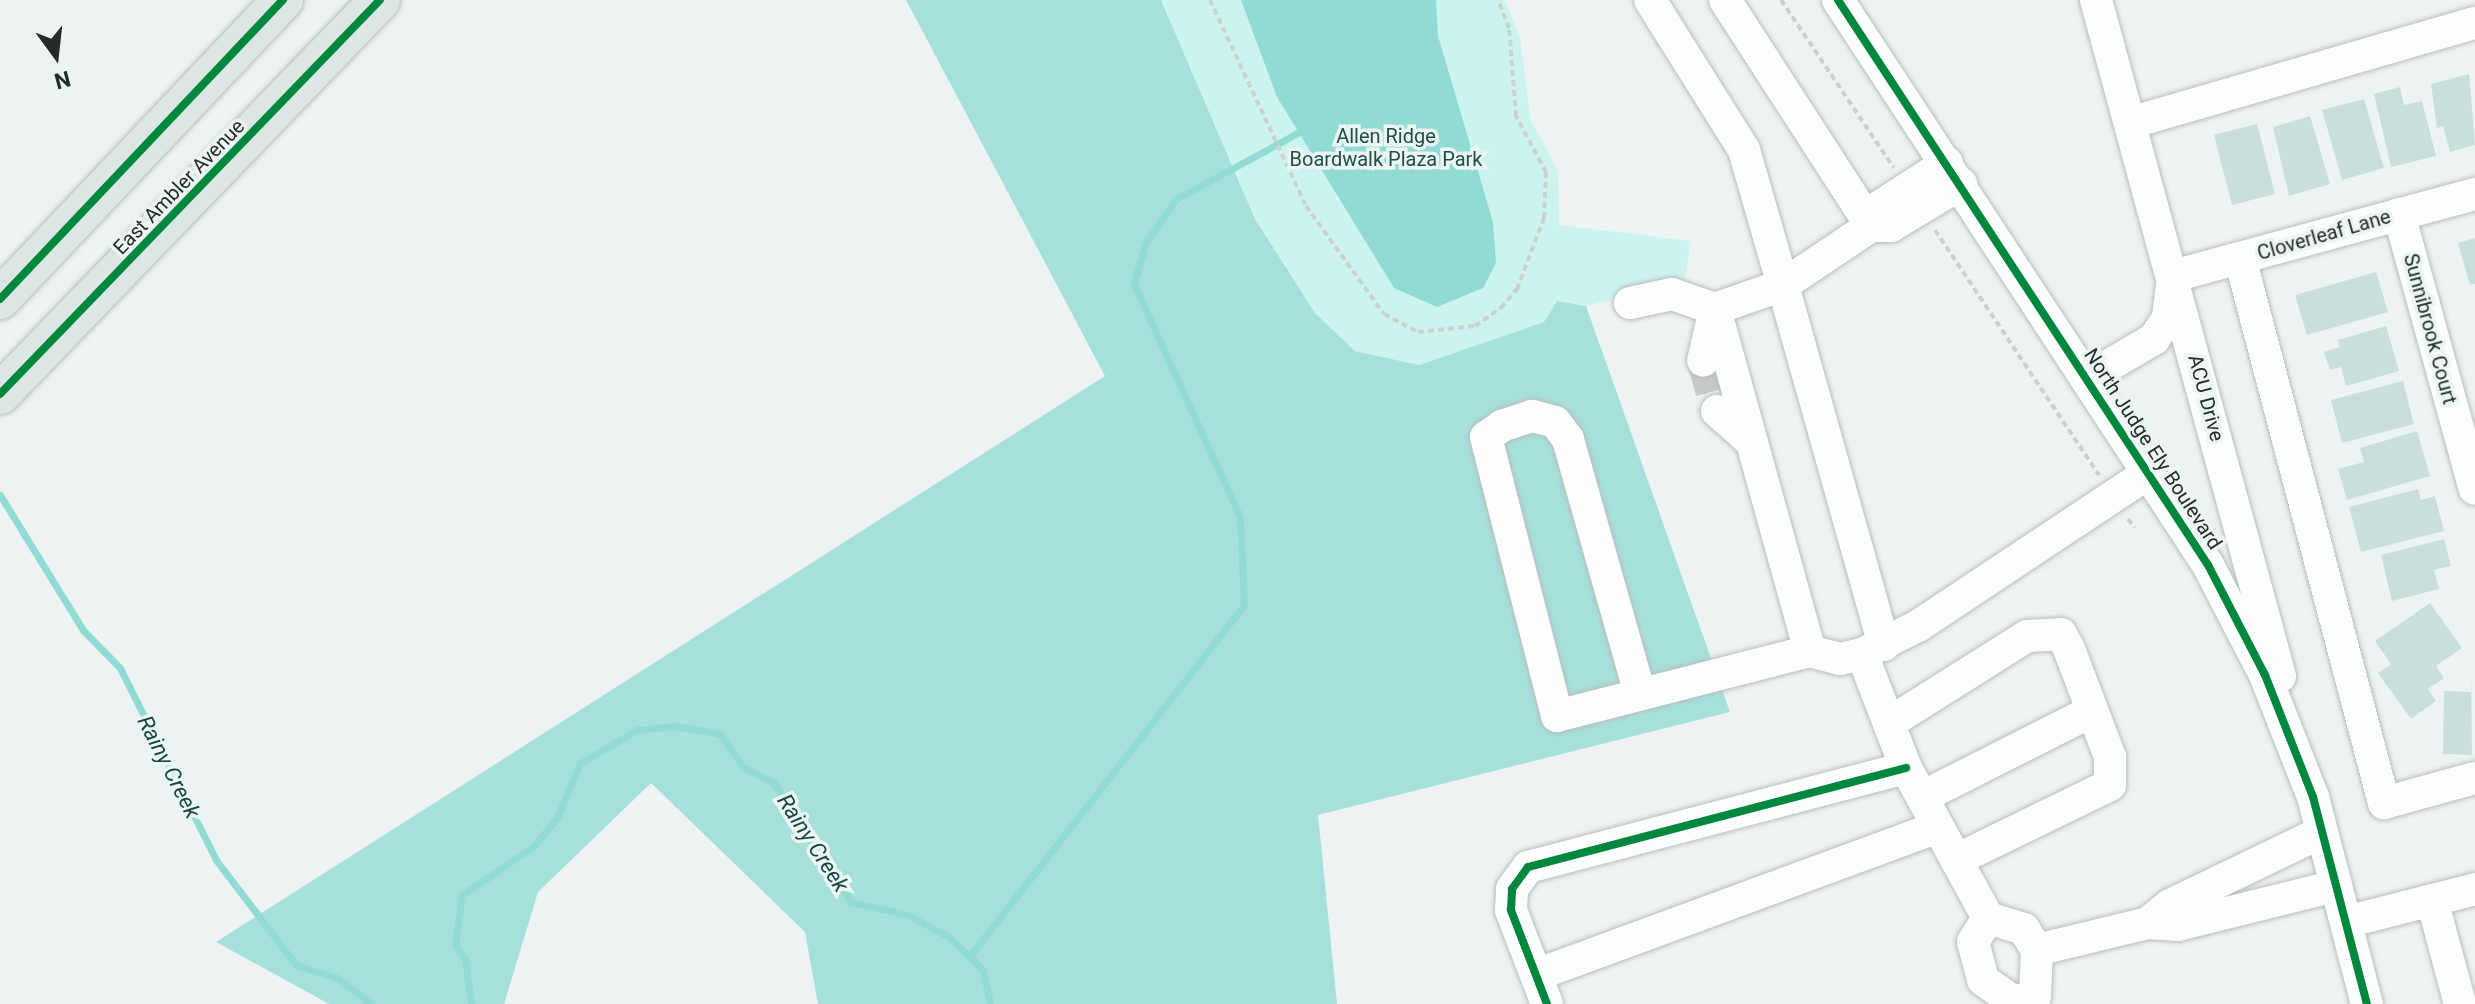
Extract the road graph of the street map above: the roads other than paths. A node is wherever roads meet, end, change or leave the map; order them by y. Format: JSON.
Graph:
{"nodes":[{"id":1,"x":283,"y":0,"type":"edge"},
{"id":2,"x":380,"y":0,"type":"edge"},
{"id":3,"x":1650,"y":0,"type":"edge"},
{"id":4,"x":1725,"y":0,"type":"edge"},
{"id":5,"x":1838,"y":0,"type":"edge"},
{"id":6,"x":2096,"y":0,"type":"edge"},
{"id":7,"x":2475,"y":23,"type":"edge"},
{"id":8,"x":2130,"y":123,"type":"junction"},
{"id":9,"x":1954,"y":174,"type":"junction"},
{"id":10,"x":2475,"y":194,"type":"edge"},
{"id":11,"x":2399,"y":214,"type":"junction"},
{"id":12,"x":1871,"y":226,"type":"junction"},
{"id":13,"x":2240,"y":258,"type":"junction"},
{"id":14,"x":2173,"y":276,"type":"junction"},
{"id":15,"x":1783,"y":285,"type":"junction"},
{"id":16,"x":1,"y":298,"type":"edge"},
{"id":17,"x":1630,"y":303,"type":"dead end"},
{"id":18,"x":1715,"y":309,"type":"junction"},
{"id":19,"x":1703,"y":361,"type":"tunnel mouth"},
{"id":20,"x":2089,"y":377,"type":"junction"},
{"id":21,"x":0,"y":394,"type":"edge"},
{"id":22,"x":1717,"y":411,"type":"tunnel mouth"},
{"id":23,"x":1752,"y":442,"type":"junction"},
{"id":24,"x":2150,"y":472,"type":"junction"},
{"id":25,"x":2475,"y":489,"type":"edge"},
{"id":26,"x":1873,"y":649,"type":"junction"},
{"id":27,"x":1810,"y":651,"type":"junction"},
{"id":28,"x":1640,"y":694,"type":"junction"},
{"id":29,"x":2092,"y":711,"type":"junction"},
{"id":30,"x":1889,"y":723,"type":"junction"},
{"id":31,"x":1906,"y":768,"type":"junction"},
{"id":32,"x":2475,"y":778,"type":"edge"},
{"id":33,"x":1922,"y":797,"type":"junction"},
{"id":34,"x":2313,"y":797,"type":"junction"},
{"id":35,"x":1938,"y":827,"type":"junction"},
{"id":36,"x":2322,"y":832,"type":"junction"},
{"id":37,"x":1956,"y":860,"type":"junction"},
{"id":38,"x":2336,"y":886,"type":"junction"},
{"id":39,"x":2475,"y":889,"type":"edge"},
{"id":40,"x":2432,"y":900,"type":"junction"},
{"id":41,"x":1988,"y":918,"type":"junction"},
{"id":42,"x":2346,"y":922,"type":"junction"},
{"id":43,"x":2148,"y":923,"type":"junction"},
{"id":44,"x":2037,"y":950,"type":"junction"},
{"id":45,"x":1541,"y":990,"type":"edge"},
{"id":46,"x":2026,"y":1002,"type":"edge"},
{"id":47,"x":2367,"y":1004,"type":"edge"},
{"id":48,"x":2460,"y":1004,"type":"edge"}],
"edges":[{"from":1,"to":16,"type":"main road"},
{"from":2,"to":21,"type":"main road","name":"East Ambler Avenue"},
{"from":3,"to":15,"type":"street"},
{"from":4,"to":12,"type":"street"},
{"from":5,"to":9,"type":"street","name":"North Judge Ely Boulevard"},
{"from":6,"to":8,"type":"street","name":"ACU Drive"},
{"from":7,"to":8,"type":"street"},
{"from":8,"to":14,"type":"street","name":"ACU Drive"},
{"from":9,"to":12,"type":"street"},
{"from":9,"to":20,"type":"street","name":"North Judge Ely Boulevard"},
{"from":10,"to":11,"type":"street","name":"Cloverleaf Lane"},
{"from":11,"to":13,"type":"street","name":"Cloverleaf Lane"},
{"from":11,"to":25,"type":"street","name":"Sunnibrook Court"},
{"from":12,"to":15,"type":"street"},
{"from":13,"to":14,"type":"street","name":"Cloverleaf Lane"},
{"from":13,"to":32,"type":"street"},
{"from":14,"to":20,"type":"street"},
{"from":14,"to":34,"type":"street","name":"ACU Drive"},
{"from":15,"to":18,"type":"street"},
{"from":15,"to":26,"type":"street"},
{"from":17,"to":18,"type":"street"},
{"from":18,"to":19,"type":"street"},
{"from":18,"to":23,"type":"street"},
{"from":20,"to":24,"type":"street","name":"North Judge Ely Boulevard"},
{"from":22,"to":23,"type":"street"},
{"from":23,"to":27,"type":"street"},
{"from":24,"to":26,"type":"street"},
{"from":24,"to":34,"type":"street","name":"North Judge Ely Boulevard"},
{"from":26,"to":27,"type":"street"},
{"from":26,"to":30,"type":"street"},
{"from":27,"to":28,"type":"street"},
{"from":28,"to":28,"type":"street"},
{"from":29,"to":30,"type":"street"},
{"from":29,"to":33,"type":"street"},
{"from":29,"to":37,"type":"street"},
{"from":30,"to":31,"type":"street"},
{"from":31,"to":33,"type":"street"},
{"from":31,"to":45,"type":"street"},
{"from":33,"to":35,"type":"street"},
{"from":34,"to":36,"type":"street","name":"North Judge Ely Boulevard"},
{"from":35,"to":37,"type":"street"},
{"from":35,"to":45,"type":"street"},
{"from":36,"to":38,"type":"street","name":"North Judge Ely Boulevard"},
{"from":36,"to":43,"type":"street"},
{"from":37,"to":41,"type":"street"},
{"from":38,"to":42,"type":"street","name":"North Judge Ely Boulevard"},
{"from":38,"to":43,"type":"street"},
{"from":39,"to":40,"type":"street"},
{"from":40,"to":42,"type":"street"},
{"from":40,"to":48,"type":"street"},
{"from":41,"to":44,"type":"street"},
{"from":41,"to":46,"type":"street"},
{"from":42,"to":47,"type":"street","name":"North Judge Ely Boulevard"},
{"from":43,"to":44,"type":"street"},
{"from":44,"to":46,"type":"street"}]}
